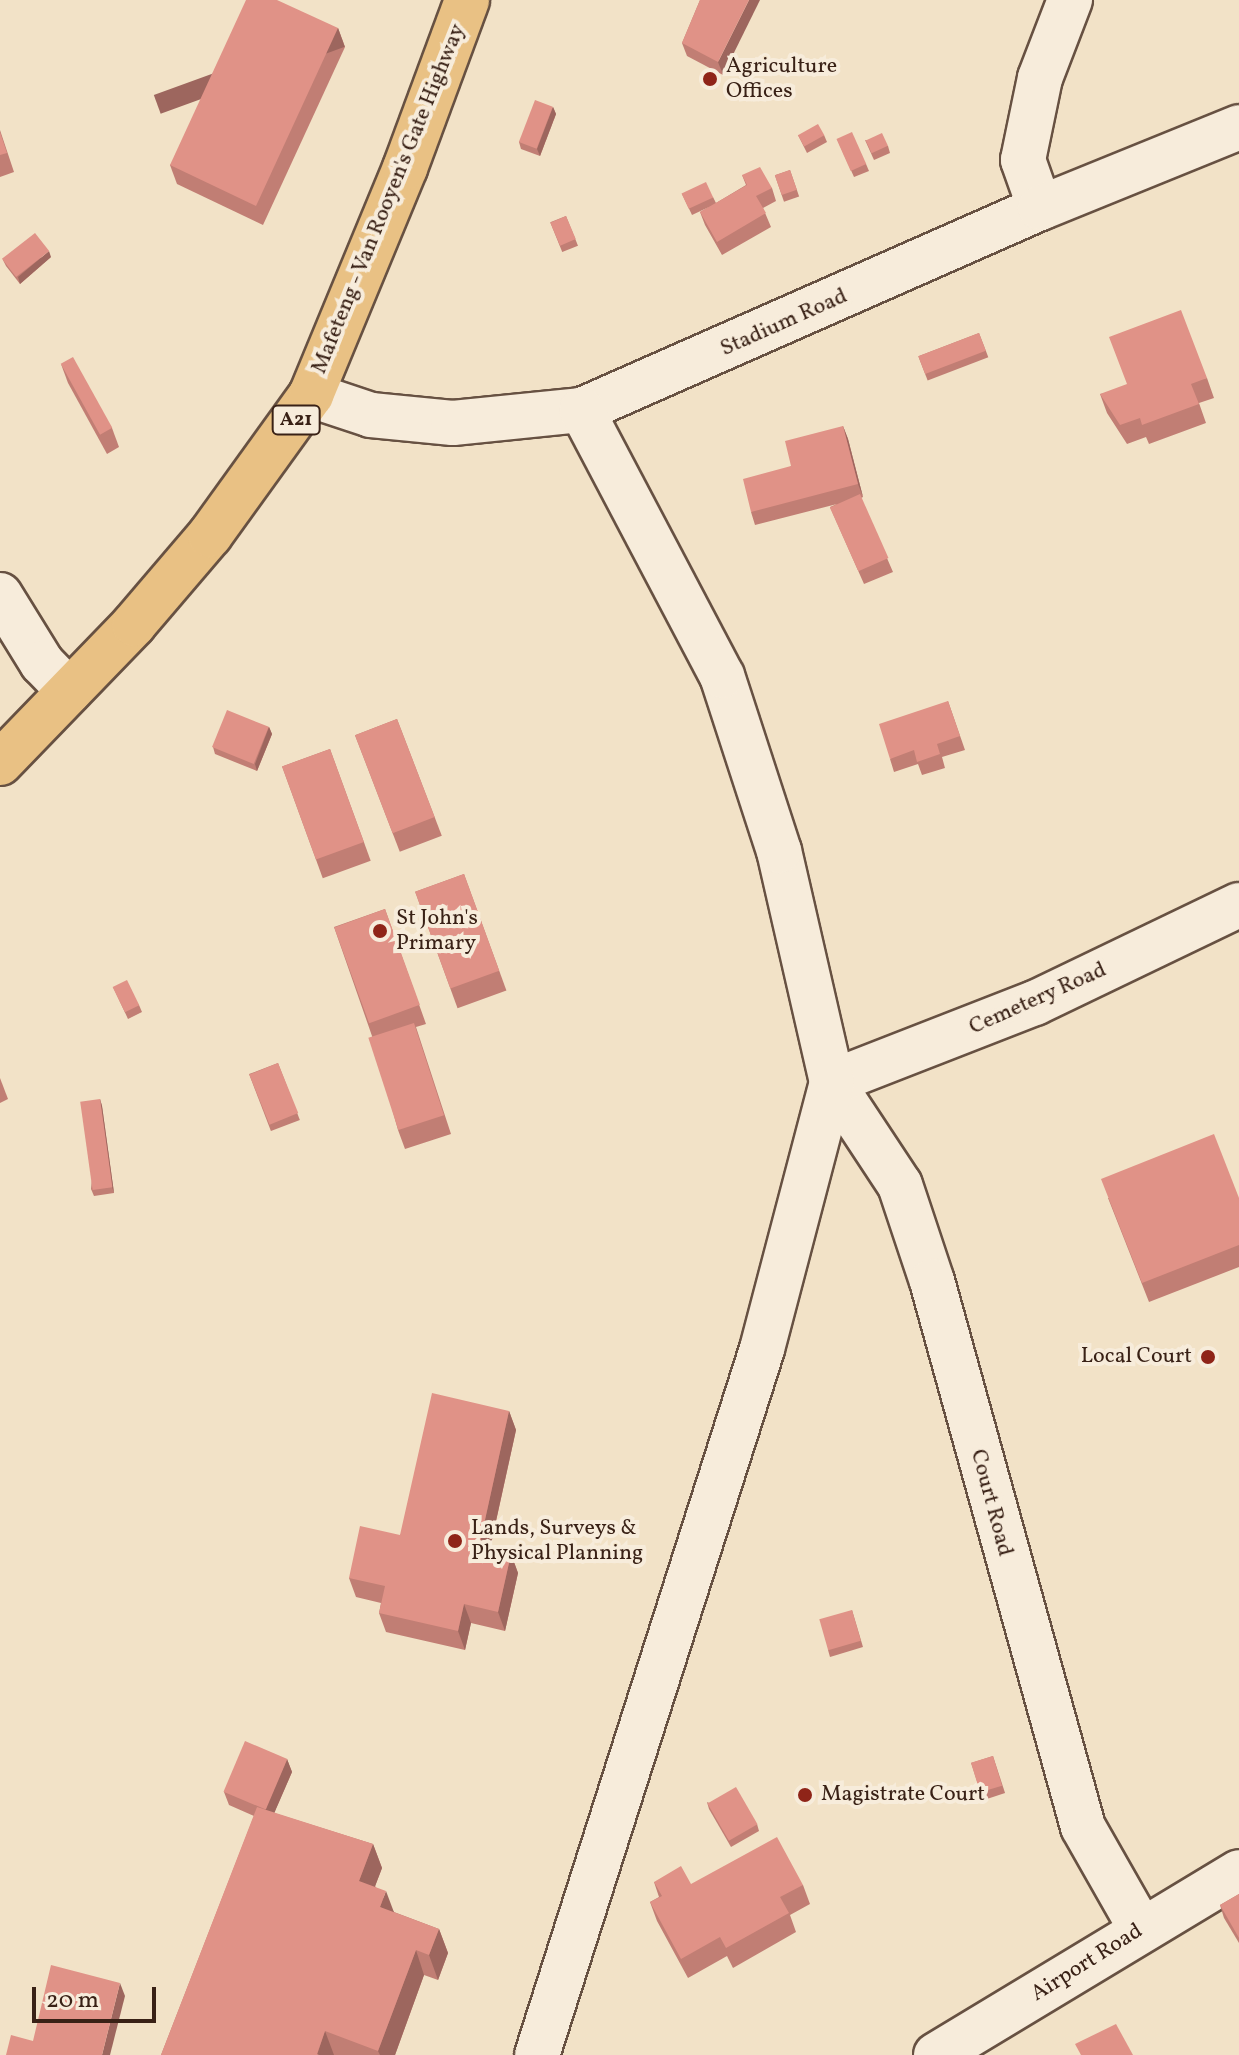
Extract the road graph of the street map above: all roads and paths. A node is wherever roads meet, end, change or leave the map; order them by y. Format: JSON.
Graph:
{"nodes":[{"id":1,"x":467,"y":0,"type":"edge"},
{"id":2,"x":1070,"y":0,"type":"edge"},
{"id":3,"x":1239,"y":127,"type":"edge"},
{"id":4,"x":1040,"y":208,"type":"junction"},
{"id":5,"x":311,"y":395,"type":"junction"},
{"id":6,"x":582,"y":410,"type":"junction"},
{"id":7,"x":0,"y":595,"type":"edge"},
{"id":8,"x":69,"y":691,"type":"junction"},
{"id":9,"x":0,"y":763,"type":"edge"},
{"id":10,"x":1239,"y":905,"type":"edge"},
{"id":11,"x":832,"y":1082,"type":"junction"},
{"id":12,"x":1239,"y":1872,"type":"edge"},
{"id":13,"x":1141,"y":1929,"type":"junction"},
{"id":14,"x":537,"y":2055,"type":"edge"},
{"id":15,"x":936,"y":2055,"type":"edge"}],
"edges":[{"from":1,"to":5,"type":"main road","name":"Mafeteng - Van Rooyen's Gate Highway","number":"A21"},
{"from":2,"to":4,"type":"street"},
{"from":3,"to":4,"type":"street","name":"Stadium Road"},
{"from":4,"to":6,"type":"street","name":"Stadium Road"},
{"from":5,"to":6,"type":"street","name":"Stadium Road"},
{"from":5,"to":8,"type":"main road","name":"Mafeteng - Van Rooyen's Gate Highway","number":"A21"},
{"from":6,"to":11,"type":"street"},
{"from":7,"to":8,"type":"street"},
{"from":8,"to":9,"type":"main road","name":"Mafeteng - Van Rooyen's Gate Highway","number":"A21"},
{"from":10,"to":11,"type":"street","name":"Cemetery Road"},
{"from":11,"to":13,"type":"street","name":"Court Road"},
{"from":11,"to":14,"type":"street"},
{"from":12,"to":13,"type":"street","name":"Airport Road"},
{"from":13,"to":15,"type":"street","name":"Airport Road"}]}
